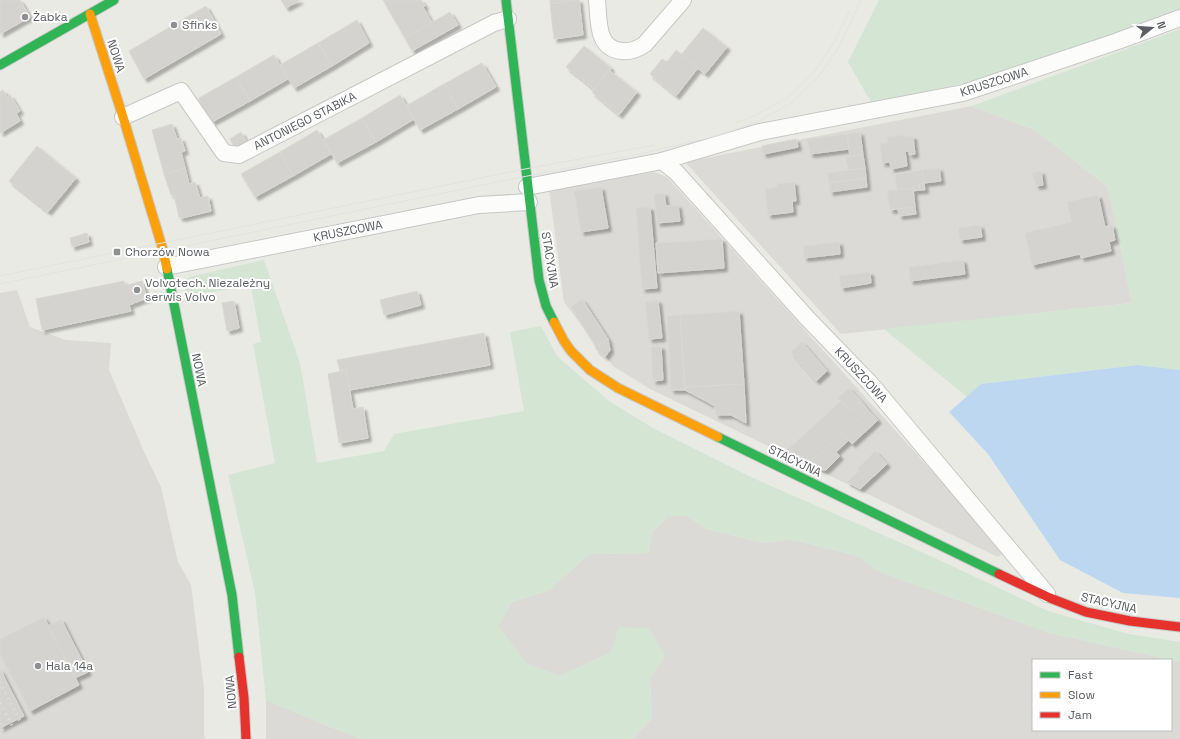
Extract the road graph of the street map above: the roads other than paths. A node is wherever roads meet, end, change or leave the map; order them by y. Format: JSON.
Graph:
{"nodes":[{"id":1,"x":114,"y":0,"type":"edge"},
{"id":2,"x":506,"y":0,"type":"edge"},
{"id":3,"x":597,"y":0,"type":"edge"},
{"id":4,"x":683,"y":0,"type":"edge"},
{"id":5,"x":90,"y":14,"type":"junction"},
{"id":6,"x":1180,"y":18,"type":"edge"},
{"id":7,"x":508,"y":19,"type":"junction"},
{"id":8,"x":0,"y":66,"type":"edge"},
{"id":9,"x":123,"y":117,"type":"junction"},
{"id":10,"x":662,"y":161,"type":"junction"},
{"id":11,"x":528,"y":194,"type":"junction"},
{"id":12,"x":166,"y":267,"type":"junction"},
{"id":13,"x":1050,"y":598,"type":"junction"},
{"id":14,"x":1180,"y":627,"type":"edge"},
{"id":15,"x":246,"y":739,"type":"edge"}],
"edges":[{"from":1,"to":5,"type":"street"},
{"from":2,"to":7,"type":"street"},
{"from":3,"to":4,"type":"street"},
{"from":5,"to":8,"type":"street"},
{"from":5,"to":9,"type":"street","name":"NOWA"},
{"from":6,"to":10,"type":"street","name":"KRUSZCOWA"},
{"from":7,"to":9,"type":"street","name":"ANTONIEGO STABIKA"},
{"from":7,"to":11,"type":"street"},
{"from":9,"to":12,"type":"street","name":"NOWA"},
{"from":10,"to":11,"type":"street","name":"KRUSZCOWA"},
{"from":10,"to":13,"type":"street","name":"KRUSZCOWA"},
{"from":11,"to":12,"type":"street","name":"KRUSZCOWA"},
{"from":11,"to":13,"type":"street","name":"STACYJNA"},
{"from":12,"to":15,"type":"street","name":"NOWA"},
{"from":13,"to":14,"type":"street","name":"STACYJNA"}]}
